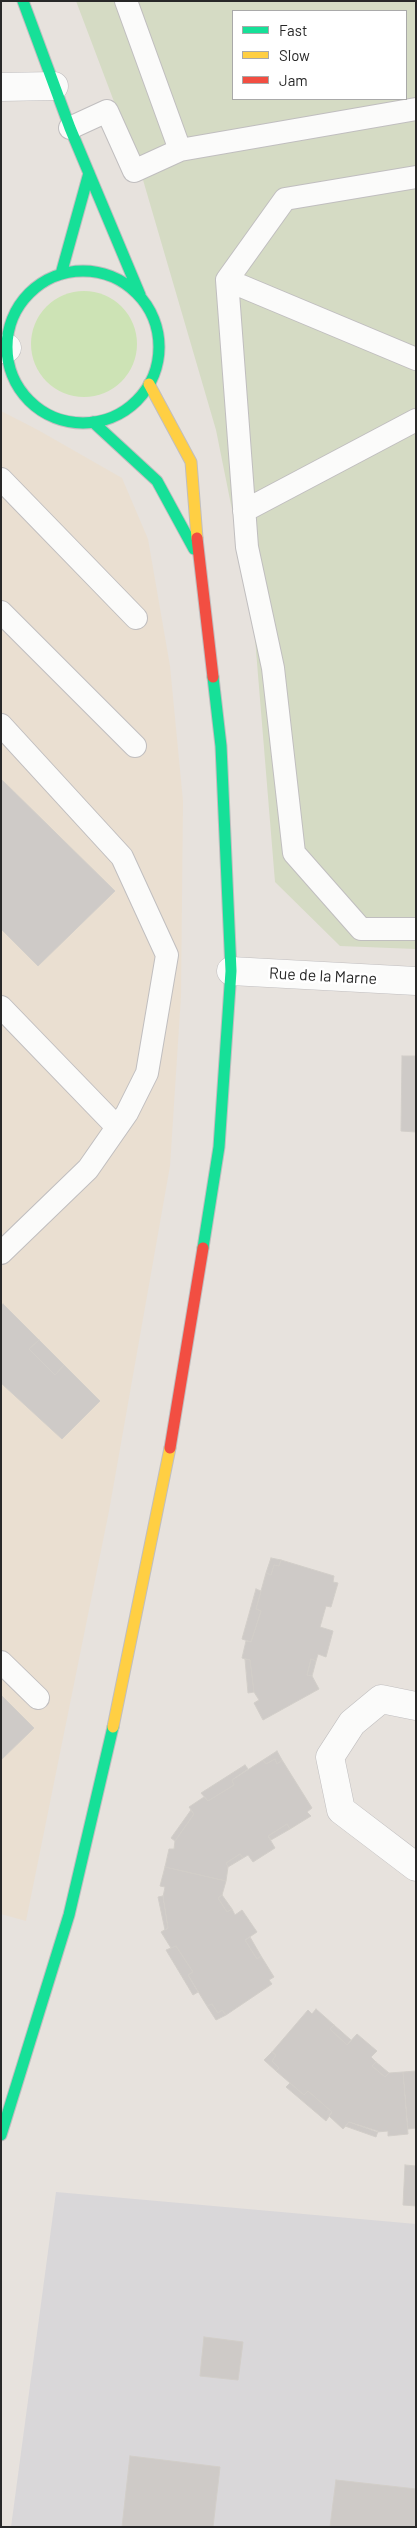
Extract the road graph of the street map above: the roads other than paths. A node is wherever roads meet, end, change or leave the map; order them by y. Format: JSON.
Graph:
{"nodes":[{"id":1,"x":23,"y":1,"type":"edge"},
{"id":2,"x":126,"y":1,"type":"edge"},
{"id":3,"x":54,"y":86,"type":"junction"},
{"id":4,"x":1,"y":87,"type":"edge"},
{"id":5,"x":416,"y":109,"type":"edge"},
{"id":6,"x":70,"y":128,"type":"junction"},
{"id":7,"x":180,"y":150,"type":"junction"},
{"id":8,"x":90,"y":173,"type":"junction"},
{"id":9,"x":416,"y":177,"type":"edge"},
{"id":10,"x":60,"y":274,"type":"junction"},
{"id":11,"x":226,"y":280,"type":"junction"},
{"id":12,"x":140,"y":296,"type":"junction"},
{"id":13,"x":4,"y":349,"type":"edge"},
{"id":14,"x":416,"y":359,"type":"edge"},
{"id":15,"x":150,"y":384,"type":"junction"},
{"id":16,"x":416,"y":420,"type":"edge"},
{"id":17,"x":94,"y":422,"type":"junction"},
{"id":18,"x":1,"y":478,"type":"edge"},
{"id":19,"x":244,"y":511,"type":"junction"},
{"id":20,"x":199,"y":556,"type":"junction"},
{"id":21,"x":1,"y":612,"type":"edge"},
{"id":22,"x":136,"y":618,"type":"dead end"},
{"id":23,"x":1,"y":725,"type":"edge"},
{"id":24,"x":135,"y":746,"type":"dead end"},
{"id":25,"x":416,"y":929,"type":"edge"},
{"id":26,"x":231,"y":971,"type":"junction"},
{"id":27,"x":416,"y":981,"type":"edge"},
{"id":28,"x":1,"y":1007,"type":"edge"},
{"id":29,"x":117,"y":1127,"type":"junction"},
{"id":30,"x":1,"y":1253,"type":"edge"},
{"id":31,"x":1,"y":1662,"type":"edge"},
{"id":32,"x":38,"y":1698,"type":"dead end"},
{"id":33,"x":416,"y":1706,"type":"edge"},
{"id":34,"x":416,"y":1867,"type":"edge"},
{"id":35,"x":1,"y":2135,"type":"edge"}],
"edges":[{"from":1,"to":3,"type":"street"},
{"from":2,"to":7,"type":"lane"},
{"from":3,"to":4,"type":"street"},
{"from":3,"to":6,"type":"street"},
{"from":5,"to":7,"type":"lane"},
{"from":6,"to":7,"type":"lane"},
{"from":6,"to":8,"type":"street"},
{"from":8,"to":10,"type":"street"},
{"from":8,"to":12,"type":"street"},
{"from":9,"to":11,"type":"lane"},
{"from":10,"to":12,"type":"street"},
{"from":10,"to":13,"type":"street"},
{"from":11,"to":14,"type":"lane"},
{"from":11,"to":19,"type":"lane"},
{"from":12,"to":15,"type":"street"},
{"from":13,"to":17,"type":"street"},
{"from":15,"to":17,"type":"street"},
{"from":15,"to":20,"type":"street"},
{"from":16,"to":19,"type":"lane"},
{"from":17,"to":20,"type":"street"},
{"from":18,"to":22,"type":"lane"},
{"from":19,"to":25,"type":"lane"},
{"from":20,"to":26,"type":"street"},
{"from":21,"to":24,"type":"lane"},
{"from":23,"to":29,"type":"lane"},
{"from":26,"to":27,"type":"street","name":"Rue de la Marne"},
{"from":26,"to":35,"type":"street"},
{"from":28,"to":29,"type":"lane"},
{"from":29,"to":30,"type":"lane"},
{"from":31,"to":32,"type":"lane"},
{"from":33,"to":34,"type":"street"}]}
